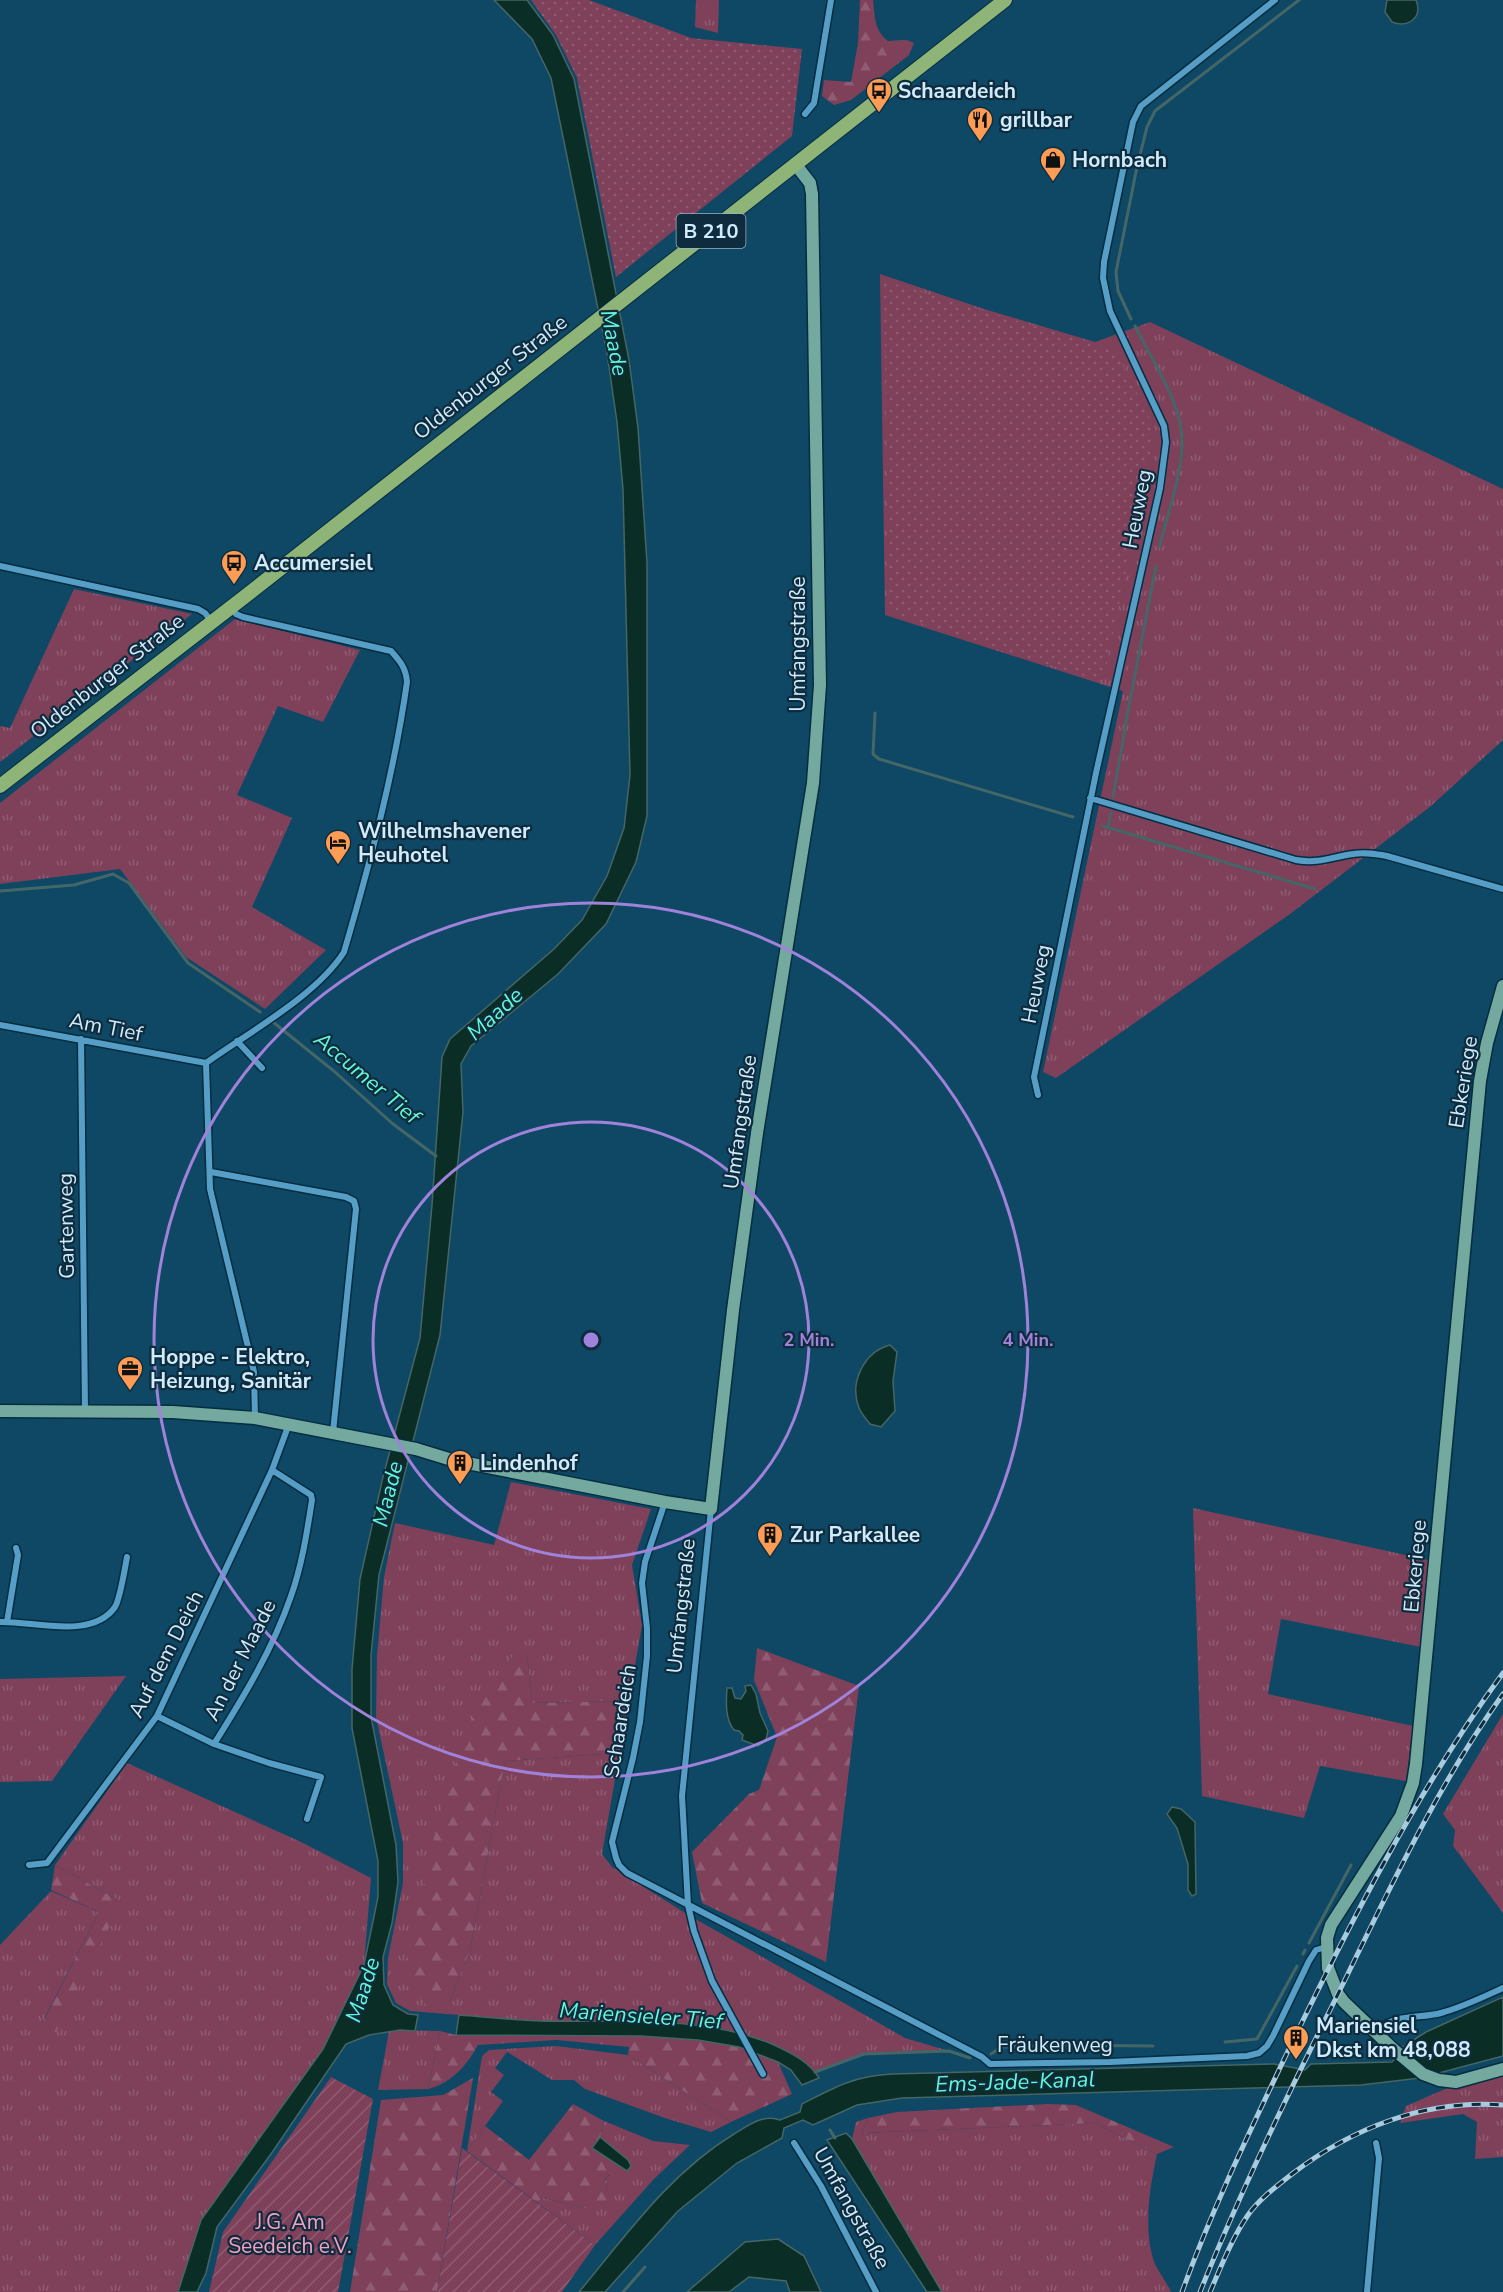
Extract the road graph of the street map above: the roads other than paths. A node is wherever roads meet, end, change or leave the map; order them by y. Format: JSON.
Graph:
{"nodes":[{"id":1,"x":831,"y":0,"type":"edge"},
{"id":2,"x":1005,"y":0,"type":"edge"},
{"id":3,"x":1275,"y":0,"type":"edge"},
{"id":4,"x":805,"y":114,"type":"dead end"},
{"id":5,"x":796,"y":165,"type":"junction"},
{"id":6,"x":0,"y":566,"type":"edge"},
{"id":7,"x":231,"y":607,"type":"junction"},
{"id":8,"x":212,"y":622,"type":"junction"},
{"id":9,"x":0,"y":786,"type":"edge"},
{"id":10,"x":1090,"y":798,"type":"junction"},
{"id":11,"x":1503,"y":889,"type":"edge"},
{"id":12,"x":1503,"y":986,"type":"edge"},
{"id":13,"x":0,"y":1024,"type":"edge"},
{"id":14,"x":81,"y":1040,"type":"junction"},
{"id":15,"x":237,"y":1041,"type":"junction"},
{"id":16,"x":206,"y":1063,"type":"junction"},
{"id":17,"x":262,"y":1068,"type":"dead end"},
{"id":18,"x":1038,"y":1095,"type":"dead end"},
{"id":19,"x":211,"y":1172,"type":"junction"},
{"id":20,"x":0,"y":1411,"type":"edge"},
{"id":21,"x":85,"y":1411,"type":"junction"},
{"id":22,"x":255,"y":1418,"type":"junction"},
{"id":23,"x":289,"y":1424,"type":"junction"},
{"id":24,"x":333,"y":1432,"type":"junction"},
{"id":25,"x":272,"y":1470,"type":"junction"},
{"id":26,"x":665,"y":1502,"type":"junction"},
{"id":27,"x":711,"y":1509,"type":"junction"},
{"id":28,"x":16,"y":1548,"type":"dead end"},
{"id":29,"x":127,"y":1557,"type":"dead end"},
{"id":30,"x":4,"y":1622,"type":"edge"},
{"id":31,"x":157,"y":1716,"type":"junction"},
{"id":32,"x":214,"y":1744,"type":"junction"},
{"id":33,"x":307,"y":1819,"type":"dead end"},
{"id":34,"x":29,"y":1865,"type":"dead end"},
{"id":35,"x":688,"y":1905,"type":"junction"},
{"id":36,"x":1326,"y":1947,"type":"junction"},
{"id":37,"x":1503,"y":1988,"type":"edge"},
{"id":38,"x":1375,"y":2032,"type":"junction"},
{"id":39,"x":1503,"y":2069,"type":"edge"},
{"id":40,"x":763,"y":2074,"type":"dead end"},
{"id":41,"x":794,"y":2143,"type":"dead end"},
{"id":42,"x":1376,"y":2143,"type":"dead end"},
{"id":43,"x":876,"y":2292,"type":"edge"},
{"id":44,"x":1367,"y":2292,"type":"edge"}],
"edges":[{"from":1,"to":4,"type":"street"},
{"from":2,"to":5,"type":"main road","name":"Oldenburger Straße","number":"B 210"},
{"from":3,"to":10,"type":"street","name":"Heuweg"},
{"from":5,"to":7,"type":"main road","name":"Oldenburger Straße","number":"B 210"},
{"from":5,"to":27,"type":"street","name":"Umfangstraße"},
{"from":6,"to":8,"type":"street"},
{"from":7,"to":8,"type":"main road","name":"Oldenburger Straße","number":"B 210"},
{"from":7,"to":15,"type":"street"},
{"from":8,"to":9,"type":"main road","name":"Oldenburger Straße","number":"B 210"},
{"from":10,"to":11,"type":"street"},
{"from":10,"to":18,"type":"street","name":"Heuweg"},
{"from":12,"to":36,"type":"street","name":"Ebkeriege"},
{"from":13,"to":14,"type":"street","name":"Am Tief"},
{"from":14,"to":16,"type":"street","name":"Am Tief"},
{"from":14,"to":21,"type":"street","name":"Gartenweg"},
{"from":15,"to":16,"type":"street"},
{"from":15,"to":17,"type":"street"},
{"from":16,"to":19,"type":"street"},
{"from":19,"to":22,"type":"street"},
{"from":19,"to":24,"type":"street"},
{"from":20,"to":21,"type":"street"},
{"from":21,"to":22,"type":"street"},
{"from":22,"to":23,"type":"street"},
{"from":23,"to":24,"type":"street"},
{"from":23,"to":25,"type":"street","name":"Auf dem Deich"},
{"from":24,"to":26,"type":"street"},
{"from":25,"to":31,"type":"street","name":"Auf dem Deich"},
{"from":25,"to":32,"type":"street","name":"An der Maade"},
{"from":26,"to":27,"type":"street"},
{"from":26,"to":35,"type":"street","name":"Schaardeich"},
{"from":27,"to":35,"type":"street","name":"Umfangstraße"},
{"from":28,"to":30,"type":"street"},
{"from":29,"to":30,"type":"street"},
{"from":31,"to":32,"type":"street","name":"An der Maade"},
{"from":31,"to":34,"type":"street","name":"Auf dem Deich"},
{"from":32,"to":33,"type":"street","name":"An der Maade"},
{"from":35,"to":36,"type":"street","name":"Fräukenweg"},
{"from":35,"to":40,"type":"street","name":"Umfangstraße"},
{"from":36,"to":38,"type":"street","name":"Ebkeriege"},
{"from":37,"to":38,"type":"street"},
{"from":38,"to":39,"type":"street","name":"Ebkeriege"},
{"from":41,"to":43,"type":"street","name":"Umfangstraße"},
{"from":42,"to":44,"type":"street"}]}
